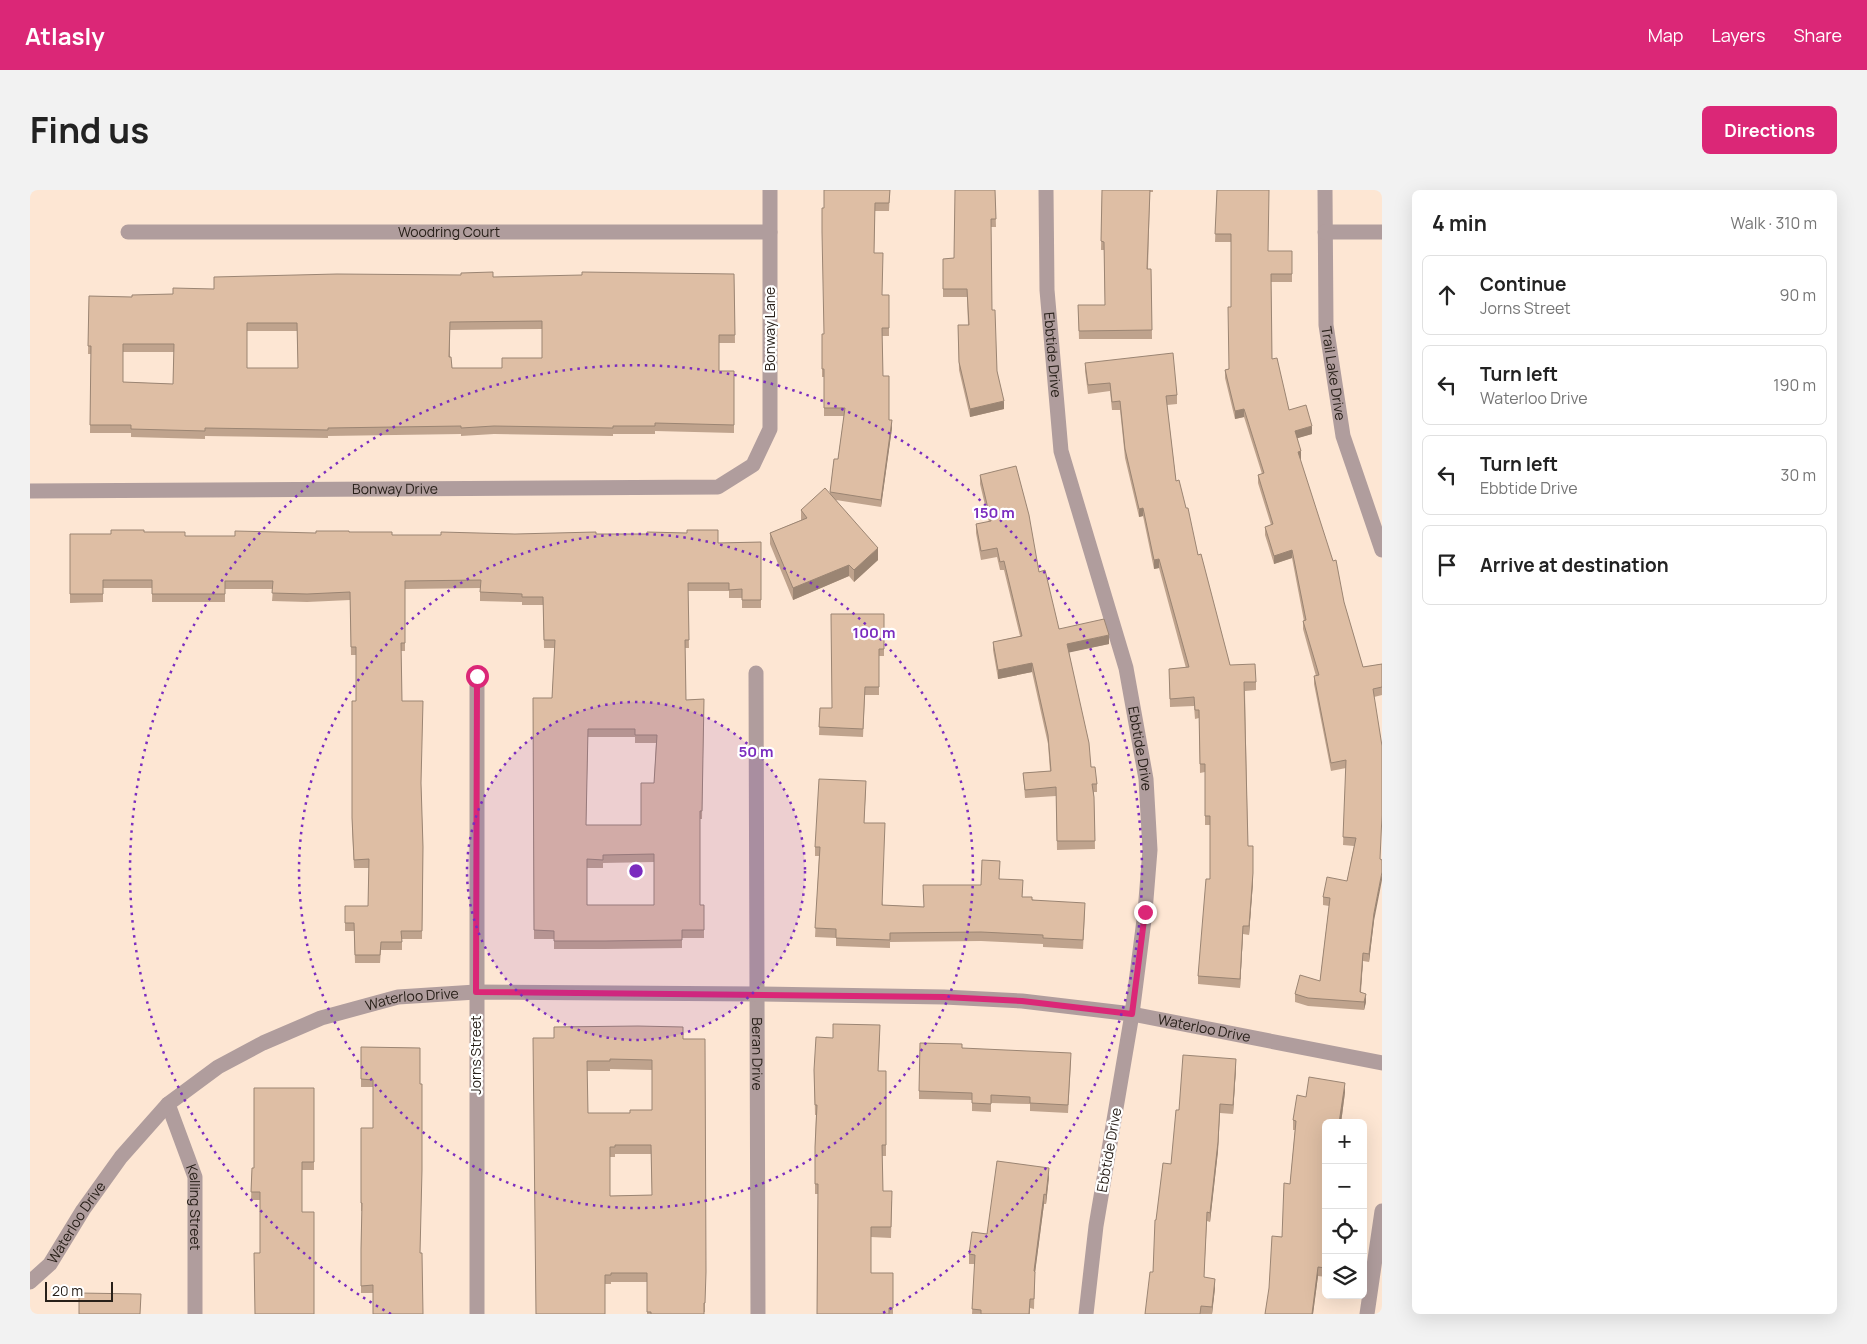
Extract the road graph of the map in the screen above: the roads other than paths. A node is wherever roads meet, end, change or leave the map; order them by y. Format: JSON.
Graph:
{"nodes":[{"id":1,"x":770,"y":190,"type":"edge"},
{"id":2,"x":1046,"y":190,"type":"edge"},
{"id":3,"x":1325,"y":190,"type":"edge"},
{"id":4,"x":128,"y":232,"type":"dead end"},
{"id":5,"x":770,"y":232,"type":"junction"},
{"id":6,"x":1325,"y":232,"type":"junction"},
{"id":7,"x":1382,"y":232,"type":"edge"},
{"id":8,"x":753,"y":465,"type":"joint"},
{"id":9,"x":30,"y":491,"type":"edge"},
{"id":10,"x":1379,"y":531,"type":"edge"},
{"id":11,"x":1382,"y":550,"type":"edge"},
{"id":12,"x":756,"y":673,"type":"dead end"},
{"id":13,"x":477,"y":676,"type":"dead end"},
{"id":14,"x":476,"y":992,"type":"junction"},
{"id":15,"x":757,"y":994,"type":"junction"},
{"id":16,"x":1132,"y":1014,"type":"junction"},
{"id":17,"x":1382,"y":1063,"type":"edge"},
{"id":18,"x":168,"y":1104,"type":"junction"},
{"id":19,"x":1382,"y":1212,"type":"edge"},
{"id":20,"x":30,"y":1282,"type":"edge"},
{"id":21,"x":195,"y":1314,"type":"edge"},
{"id":22,"x":477,"y":1314,"type":"edge"},
{"id":23,"x":758,"y":1314,"type":"edge"},
{"id":24,"x":1086,"y":1314,"type":"edge"},
{"id":25,"x":1368,"y":1314,"type":"edge"}],
"edges":[{"from":1,"to":5,"type":"street","name":"Bonway Lane"},
{"from":2,"to":16,"type":"street","name":"Ebbtide Drive"},
{"from":3,"to":6,"type":"street","name":"Trail Lake Drive"},
{"from":4,"to":5,"type":"street","name":"Woodring Court"},
{"from":5,"to":8,"type":"street","name":"Bonway Lane"},
{"from":6,"to":7,"type":"street"},
{"from":6,"to":10,"type":"street","name":"Trail Lake Drive"},
{"from":8,"to":9,"type":"street","name":"Bonway Drive"},
{"from":10,"to":11,"type":"street","name":"Trail Lake Drive"},
{"from":12,"to":15,"type":"street","name":"Beran Drive"},
{"from":13,"to":14,"type":"street","name":"Jorns Street"},
{"from":14,"to":15,"type":"street","name":"Waterloo Drive"},
{"from":14,"to":18,"type":"street","name":"Waterloo Drive"},
{"from":14,"to":22,"type":"street","name":"Jorns Street"},
{"from":15,"to":16,"type":"street","name":"Waterloo Drive"},
{"from":15,"to":23,"type":"street","name":"Beran Drive"},
{"from":16,"to":17,"type":"street","name":"Waterloo Drive"},
{"from":16,"to":24,"type":"street","name":"Ebbtide Drive"},
{"from":18,"to":20,"type":"street","name":"Waterloo Drive"},
{"from":18,"to":21,"type":"street","name":"Kelling Street"},
{"from":19,"to":25,"type":"street"}]}
